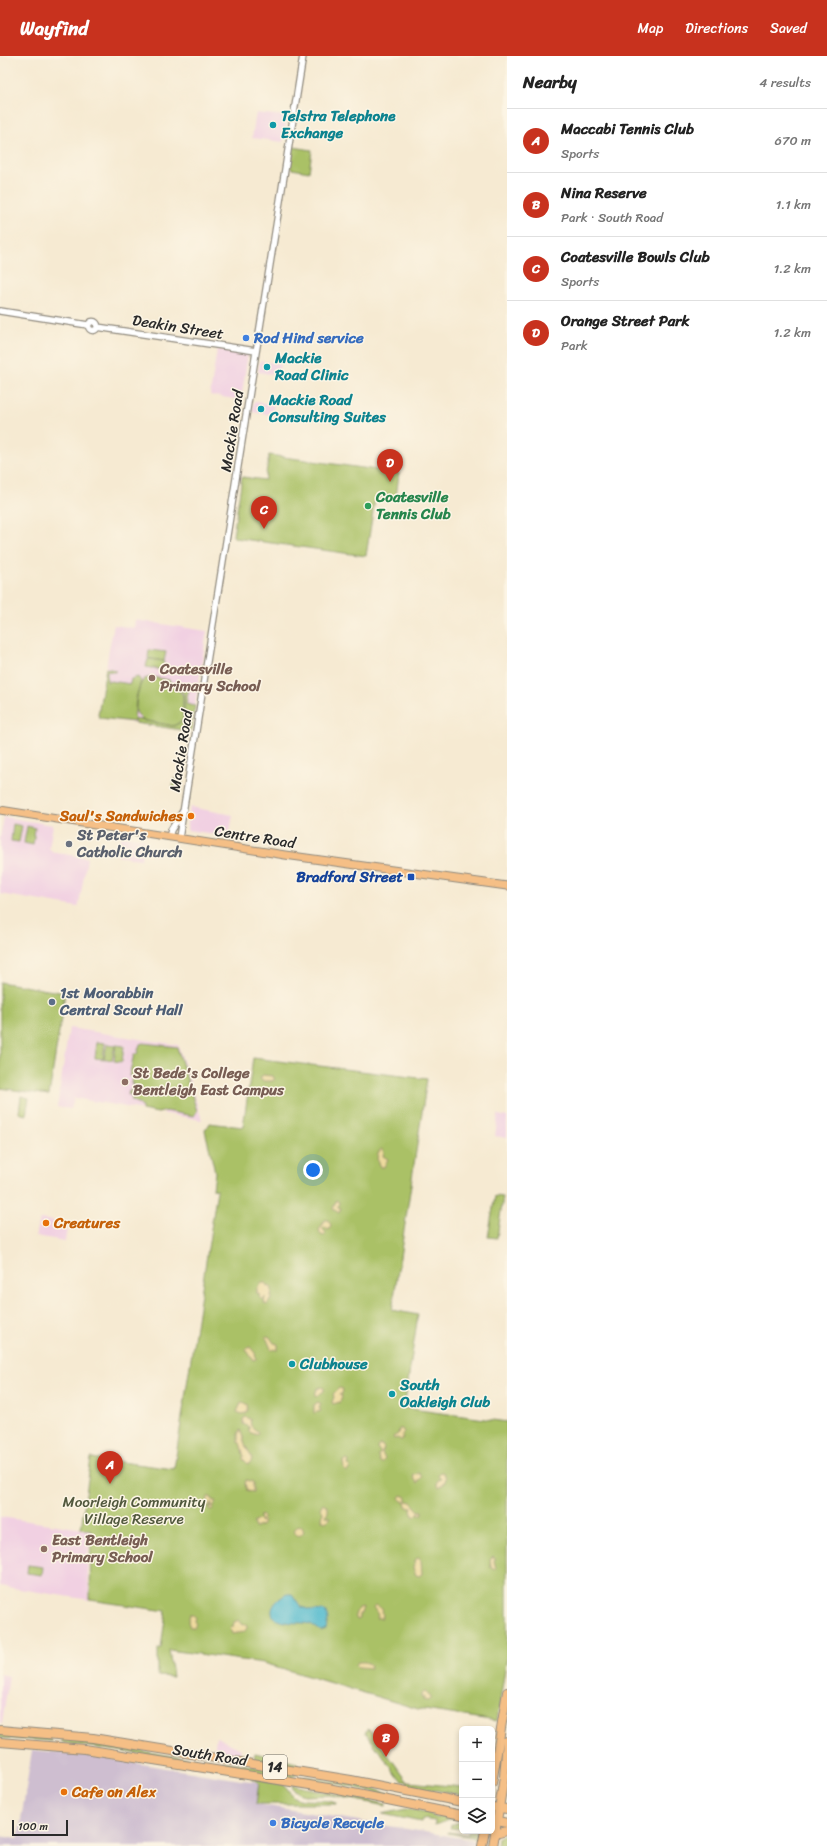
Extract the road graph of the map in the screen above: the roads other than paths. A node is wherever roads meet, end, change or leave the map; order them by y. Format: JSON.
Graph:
{"nodes":[{"id":1,"x":302,"y":56,"type":"edge"},
{"id":2,"x":0,"y":311,"type":"edge"},
{"id":3,"x":256,"y":351,"type":"junction"},
{"id":4,"x":184,"y":809,"type":"junction"},
{"id":5,"x":0,"y":810,"type":"edge"},
{"id":6,"x":169,"y":837,"type":"junction"},
{"id":7,"x":180,"y":838,"type":"junction"},
{"id":8,"x":507,"y":886,"type":"edge"},
{"id":9,"x":507,"y":1692,"type":"edge"},
{"id":10,"x":0,"y":1730,"type":"edge"},
{"id":11,"x":507,"y":1741,"type":"edge"},
{"id":12,"x":0,"y":1742,"type":"edge"},
{"id":13,"x":495,"y":1765,"type":"edge"},
{"id":14,"x":459,"y":1801,"type":"edge"},
{"id":15,"x":499,"y":1808,"type":"edge"},
{"id":16,"x":459,"y":1814,"type":"edge"},
{"id":17,"x":495,"y":1820,"type":"edge"},
{"id":18,"x":507,"y":1822,"type":"edge"},
{"id":19,"x":507,"y":1831,"type":"edge"},
{"id":20,"x":495,"y":1834,"type":"joint"},
{"id":21,"x":493,"y":1846,"type":"edge"}],
"edges":[{"from":1,"to":3,"type":"street","name":"Mackie Road"},
{"from":2,"to":3,"type":"street","name":"Deakin Street"},
{"from":3,"to":4,"type":"street","name":"Mackie Road"},
{"from":4,"to":6,"type":"street","name":"Mackie Road"},
{"from":4,"to":7,"type":"street","name":"Mackie Road"},
{"from":5,"to":6,"type":"main road","name":"Centre Road"},
{"from":6,"to":7,"type":"main road","name":"Centre Road"},
{"from":7,"to":8,"type":"main road","name":"Centre Road"},
{"from":9,"to":13,"type":"highway"},
{"from":10,"to":14,"type":"highway","name":"South Road","number":"14"},
{"from":11,"to":15,"type":"highway"},
{"from":12,"to":16,"type":"highway","name":"South Road","number":"14"},
{"from":15,"to":17,"type":"highway"},
{"from":17,"to":18,"type":"highway"},
{"from":19,"to":20,"type":"highway"},
{"from":20,"to":21,"type":"highway"}]}
